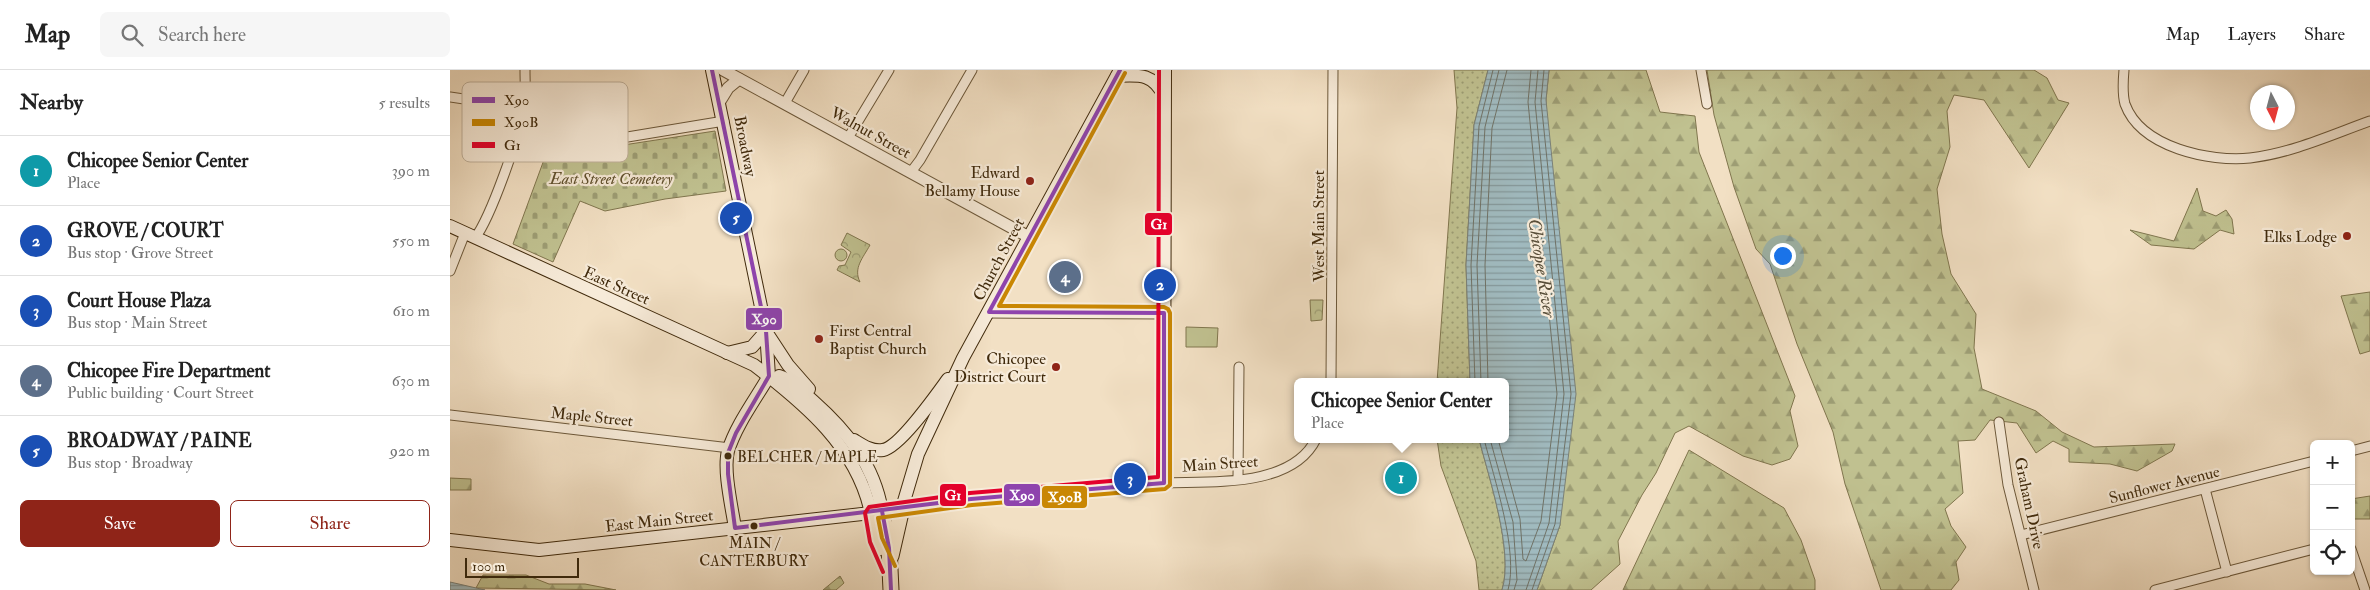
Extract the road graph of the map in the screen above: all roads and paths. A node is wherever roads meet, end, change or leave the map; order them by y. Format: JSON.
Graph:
{"nodes":[{"id":1,"x":712,"y":70,"type":"edge"},
{"id":2,"x":723,"y":70,"type":"edge"},
{"id":3,"x":804,"y":70,"type":"edge"},
{"id":4,"x":889,"y":70,"type":"edge"},
{"id":5,"x":972,"y":70,"type":"edge"},
{"id":6,"x":1165,"y":70,"type":"edge"},
{"id":7,"x":1333,"y":70,"type":"edge"},
{"id":8,"x":1702,"y":70,"type":"edge"},
{"id":9,"x":2124,"y":70,"type":"edge"},
{"id":10,"x":1118,"y":73,"type":"edge"},
{"id":11,"x":739,"y":79,"type":"junction"},
{"id":12,"x":1165,"y":98,"type":"junction"},
{"id":13,"x":720,"y":101,"type":"junction"},
{"id":14,"x":785,"y":103,"type":"junction"},
{"id":15,"x":1707,"y":104,"type":"dead end"},
{"id":16,"x":724,"y":121,"type":"junction"},
{"id":17,"x":2370,"y":121,"type":"edge"},
{"id":18,"x":628,"y":137,"type":"edge"},
{"id":19,"x":848,"y":138,"type":"junction"},
{"id":20,"x":507,"y":162,"type":"edge"},
{"id":21,"x":911,"y":172,"type":"junction"},
{"id":22,"x":450,"y":226,"type":"edge"},
{"id":23,"x":470,"y":235,"type":"junction"},
{"id":24,"x":1029,"y":237,"type":"junction"},
{"id":25,"x":450,"y":271,"type":"edge"},
{"id":26,"x":988,"y":312,"type":"junction"},
{"id":27,"x":1164,"y":313,"type":"junction"},
{"id":28,"x":766,"y":331,"type":"junction"},
{"id":29,"x":727,"y":353,"type":"junction"},
{"id":30,"x":963,"y":358,"type":"junction"},
{"id":31,"x":1239,"y":367,"type":"dead end"},
{"id":32,"x":769,"y":376,"type":"junction"},
{"id":33,"x":1331,"y":378,"type":"edge"},
{"id":34,"x":450,"y":415,"type":"edge"},
{"id":35,"x":831,"y":417,"type":"junction"},
{"id":36,"x":1999,"y":422,"type":"dead end"},
{"id":37,"x":850,"y":438,"type":"junction"},
{"id":38,"x":1313,"y":443,"type":"edge"},
{"id":39,"x":2370,"y":446,"type":"edge"},
{"id":40,"x":730,"y":448,"type":"junction"},
{"id":41,"x":2355,"y":450,"type":"edge"},
{"id":42,"x":2310,"y":462,"type":"edge"},
{"id":43,"x":1238,"y":478,"type":"junction"},
{"id":44,"x":1164,"y":483,"type":"junction"},
{"id":45,"x":2206,"y":489,"type":"junction"},
{"id":46,"x":902,"y":508,"type":"junction"},
{"id":47,"x":876,"y":512,"type":"junction"},
{"id":48,"x":735,"y":528,"type":"junction"},
{"id":49,"x":2021,"y":535,"type":"junction"},
{"id":50,"x":450,"y":540,"type":"edge"},
{"id":51,"x":2310,"y":550,"type":"edge"},
{"id":52,"x":2355,"y":561,"type":"edge"},
{"id":53,"x":889,"y":565,"type":"junction"},
{"id":54,"x":2227,"y":572,"type":"junction"},
{"id":55,"x":891,"y":590,"type":"edge"},
{"id":56,"x":2034,"y":590,"type":"edge"},
{"id":57,"x":2155,"y":590,"type":"edge"},
{"id":58,"x":2365,"y":590,"type":"edge"}],
"edges":[{"from":1,"to":13,"type":"main road","name":"Broadway"},
{"from":2,"to":11,"type":"street","name":"Walnut Street"},
{"from":3,"to":14,"type":"street"},
{"from":4,"to":19,"type":"street"},
{"from":5,"to":21,"type":"street"},
{"from":6,"to":12,"type":"main road"},
{"from":7,"to":33,"type":"street","name":"West Main Street"},
{"from":8,"to":15,"type":"street"},
{"from":9,"to":17,"type":"street"},
{"from":10,"to":12,"type":"main road"},
{"from":10,"to":24,"type":"main road","name":"Church Street"},
{"from":11,"to":13,"type":"street"},
{"from":11,"to":14,"type":"street","name":"Walnut Street"},
{"from":12,"to":27,"type":"main road"},
{"from":13,"to":16,"type":"main road","name":"Broadway"},
{"from":14,"to":19,"type":"street","name":"Walnut Street"},
{"from":16,"to":18,"type":"street"},
{"from":16,"to":28,"type":"main road","name":"Broadway"},
{"from":19,"to":21,"type":"street","name":"Walnut Street"},
{"from":20,"to":23,"type":"street"},
{"from":21,"to":24,"type":"street","name":"Walnut Street"},
{"from":22,"to":23,"type":"main road","name":"East Street"},
{"from":23,"to":25,"type":"street"},
{"from":23,"to":29,"type":"main road","name":"East Street"},
{"from":24,"to":26,"type":"main road","name":"Church Street"},
{"from":26,"to":27,"type":"street"},
{"from":26,"to":30,"type":"main road","name":"Church Street"},
{"from":27,"to":44,"type":"main road"},
{"from":28,"to":29,"type":"main road"},
{"from":28,"to":32,"type":"main road","name":"Broadway"},
{"from":28,"to":35,"type":"main road"},
{"from":29,"to":32,"type":"main road","name":"East Street"},
{"from":30,"to":37,"type":"main road","name":"Church Street"},
{"from":30,"to":46,"type":"main road","name":"Church Street"},
{"from":31,"to":43,"type":"street"},
{"from":32,"to":35,"type":"main road"},
{"from":32,"to":40,"type":"main road"},
{"from":32,"to":47,"type":"main road"},
{"from":34,"to":40,"type":"street","name":"Maple Street"},
{"from":35,"to":37,"type":"main road"},
{"from":36,"to":49,"type":"street","name":"Graham Drive"},
{"from":37,"to":47,"type":"main road"},
{"from":38,"to":43,"type":"street","name":"Main Street"},
{"from":39,"to":41,"type":"street"},
{"from":40,"to":48,"type":"main road"},
{"from":42,"to":45,"type":"street","name":"Sunflower Avenue"},
{"from":43,"to":44,"type":"street","name":"Main Street"},
{"from":44,"to":46,"type":"main road","name":"Main Street"},
{"from":45,"to":49,"type":"street","name":"Sunflower Avenue"},
{"from":45,"to":54,"type":"street"},
{"from":46,"to":47,"type":"main road","name":"Main Street"},
{"from":46,"to":53,"type":"main road"},
{"from":47,"to":48,"type":"main road","name":"East Main Street"},
{"from":47,"to":53,"type":"main road"},
{"from":48,"to":50,"type":"main road","name":"East Main Street"},
{"from":49,"to":56,"type":"street","name":"Graham Drive"},
{"from":51,"to":54,"type":"street"},
{"from":52,"to":58,"type":"street"},
{"from":53,"to":55,"type":"main road"},
{"from":54,"to":57,"type":"street"}]}
